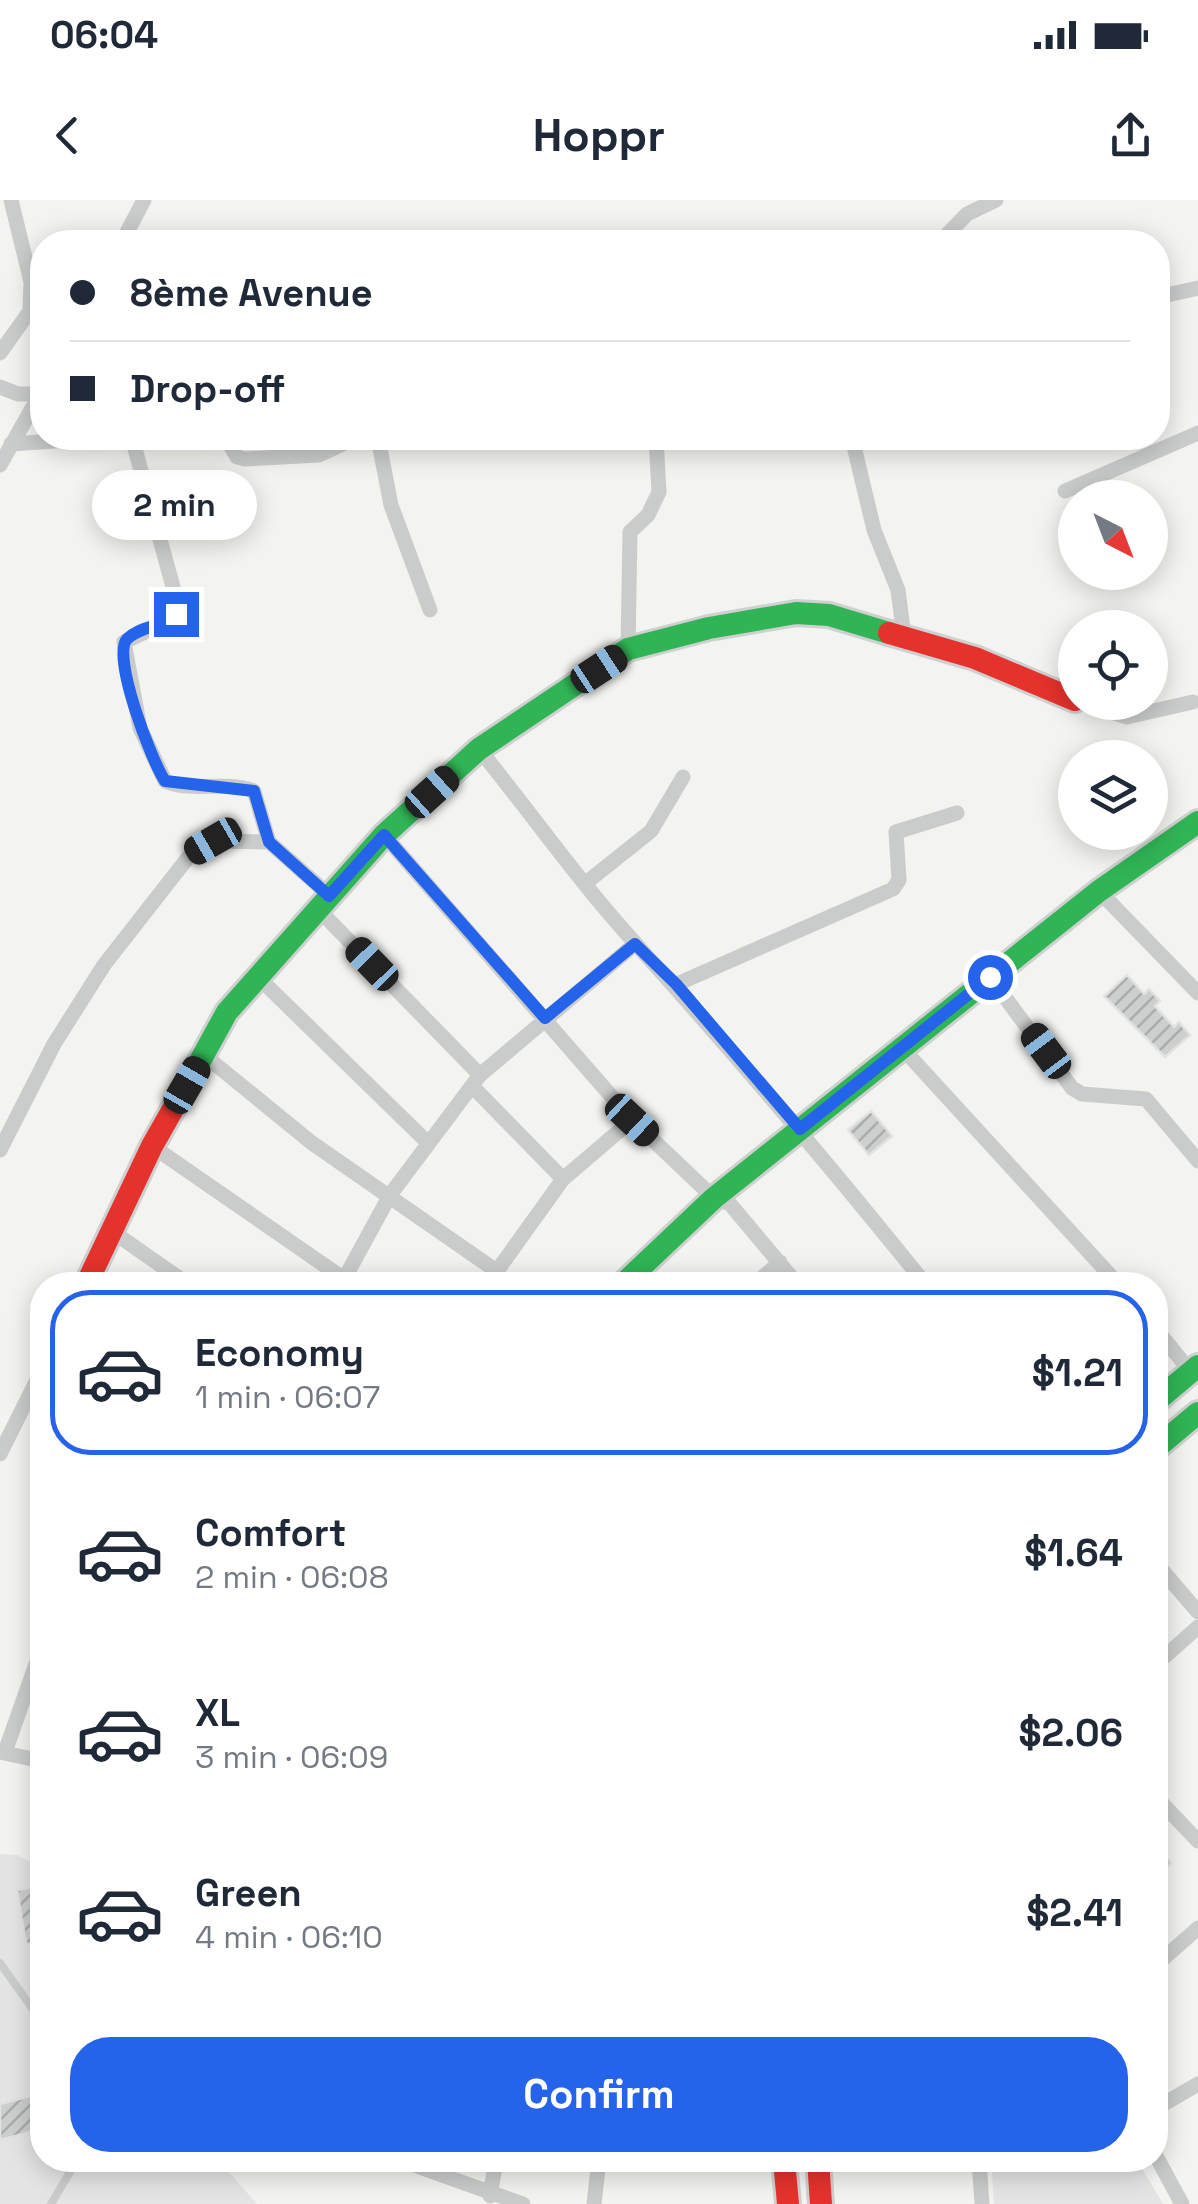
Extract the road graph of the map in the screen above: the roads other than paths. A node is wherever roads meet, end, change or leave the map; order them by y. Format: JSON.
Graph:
{"nodes":[{"id":1,"x":11,"y":200,"type":"edge"},
{"id":2,"x":144,"y":200,"type":"edge"},
{"id":3,"x":996,"y":200,"type":"edge"},
{"id":4,"x":128,"y":230,"type":"edge"},
{"id":5,"x":952,"y":230,"type":"edge"},
{"id":6,"x":30,"y":278,"type":"edge"},
{"id":7,"x":1198,"y":288,"type":"edge"},
{"id":8,"x":1170,"y":294,"type":"edge"},
{"id":9,"x":30,"y":311,"type":"edge"},
{"id":10,"x":0,"y":352,"type":"edge"},
{"id":11,"x":0,"y":387,"type":"edge"},
{"id":12,"x":30,"y":393,"type":"edge"},
{"id":13,"x":30,"y":413,"type":"edge"},
{"id":14,"x":1198,"y":433,"type":"edge"},
{"id":15,"x":30,"y":443,"type":"edge"},
{"id":16,"x":12,"y":444,"type":"junction"},
{"id":17,"x":1170,"y":445,"type":"edge"},
{"id":18,"x":135,"y":450,"type":"edge"},
{"id":19,"x":233,"y":450,"type":"edge"},
{"id":20,"x":329,"y":450,"type":"edge"},
{"id":21,"x":380,"y":450,"type":"edge"},
{"id":22,"x":657,"y":450,"type":"edge"},
{"id":23,"x":855,"y":450,"type":"edge"},
{"id":24,"x":1158,"y":450,"type":"edge"},
{"id":25,"x":0,"y":465,"type":"edge"},
{"id":26,"x":1088,"y":480,"type":"edge"},
{"id":27,"x":430,"y":610,"type":"dead end"},
{"id":28,"x":904,"y":637,"type":"junction"},
{"id":29,"x":628,"y":650,"type":"junction"},
{"id":30,"x":1058,"y":693,"type":"edge"},
{"id":31,"x":1193,"y":702,"type":"dead end"},
{"id":32,"x":1168,"y":708,"type":"edge"},
{"id":33,"x":479,"y":749,"type":"junction"},
{"id":34,"x":683,"y":777,"type":"dead end"},
{"id":35,"x":957,"y":813,"type":"dead end"},
{"id":36,"x":1198,"y":822,"type":"edge"},
{"id":37,"x":384,"y":835,"type":"junction"},
{"id":38,"x":269,"y":842,"type":"junction"},
{"id":39,"x":587,"y":882,"type":"junction"},
{"id":40,"x":1099,"y":891,"type":"junction"},
{"id":41,"x":324,"y":902,"type":"junction"},
{"id":42,"x":635,"y":944,"type":"junction"},
{"id":43,"x":990,"y":977,"type":"junction"},
{"id":44,"x":259,"y":978,"type":"junction"},
{"id":45,"x":676,"y":984,"type":"junction"},
{"id":46,"x":1198,"y":993,"type":"edge"},
{"id":47,"x":545,"y":1018,"type":"junction"},
{"id":48,"x":903,"y":1048,"type":"junction"},
{"id":49,"x":204,"y":1054,"type":"junction"},
{"id":50,"x":476,"y":1080,"type":"junction"},
{"id":51,"x":632,"y":1120,"type":"junction"},
{"id":52,"x":800,"y":1129,"type":"junction"},
{"id":53,"x":426,"y":1141,"type":"junction"},
{"id":54,"x":152,"y":1146,"type":"junction"},
{"id":55,"x":0,"y":1150,"type":"edge"},
{"id":56,"x":1198,"y":1161,"type":"edge"},
{"id":57,"x":563,"y":1179,"type":"junction"},
{"id":58,"x":390,"y":1194,"type":"junction"},
{"id":59,"x":714,"y":1198,"type":"junction"},
{"id":60,"x":112,"y":1232,"type":"junction"},
{"id":61,"x":780,"y":1262,"type":"junction"},
{"id":62,"x":92,"y":1272,"type":"edge"},
{"id":63,"x":170,"y":1272,"type":"edge"},
{"id":64,"x":330,"y":1272,"type":"edge"},
{"id":65,"x":351,"y":1272,"type":"edge"},
{"id":66,"x":484,"y":1272,"type":"edge"},
{"id":67,"x":495,"y":1272,"type":"edge"},
{"id":68,"x":636,"y":1272,"type":"edge"},
{"id":69,"x":769,"y":1272,"type":"edge"},
{"id":70,"x":788,"y":1272,"type":"edge"},
{"id":71,"x":916,"y":1272,"type":"edge"},
{"id":72,"x":1107,"y":1272,"type":"edge"},
{"id":73,"x":1168,"y":1342,"type":"edge"},
{"id":74,"x":1194,"y":1369,"type":"edge"},
{"id":75,"x":1168,"y":1391,"type":"edge"},
{"id":76,"x":30,"y":1394,"type":"edge"},
{"id":77,"x":1198,"y":1413,"type":"edge"},
{"id":78,"x":1168,"y":1438,"type":"edge"},
{"id":79,"x":0,"y":1454,"type":"edge"},
{"id":80,"x":1168,"y":1577,"type":"edge"},
{"id":81,"x":1198,"y":1612,"type":"edge"},
{"id":82,"x":1198,"y":1627,"type":"edge"},
{"id":83,"x":1168,"y":1654,"type":"edge"},
{"id":84,"x":30,"y":1678,"type":"edge"},
{"id":85,"x":2,"y":1752,"type":"edge"},
{"id":86,"x":30,"y":1759,"type":"edge"},
{"id":87,"x":1168,"y":1810,"type":"edge"},
{"id":88,"x":1198,"y":1841,"type":"edge"},
{"id":89,"x":1198,"y":1928,"type":"edge"},
{"id":90,"x":1168,"y":1955,"type":"edge"},
{"id":91,"x":0,"y":1963,"type":"edge"},
{"id":92,"x":30,"y":2005,"type":"edge"},
{"id":93,"x":1198,"y":2084,"type":"edge"},
{"id":94,"x":1168,"y":2101,"type":"edge"},
{"id":95,"x":69,"y":2172,"type":"edge"},
{"id":96,"x":430,"y":2172,"type":"edge"},
{"id":97,"x":494,"y":2172,"type":"edge"},
{"id":98,"x":598,"y":2172,"type":"edge"},
{"id":99,"x":785,"y":2172,"type":"edge"},
{"id":100,"x":819,"y":2172,"type":"edge"},
{"id":101,"x":980,"y":2172,"type":"edge"},
{"id":102,"x":1165,"y":2172,"type":"edge"},
{"id":103,"x":490,"y":2196,"type":"junction"},
{"id":104,"x":52,"y":2204,"type":"edge"},
{"id":105,"x":522,"y":2204,"type":"edge"},
{"id":106,"x":594,"y":2204,"type":"edge"},
{"id":107,"x":788,"y":2204,"type":"edge"},
{"id":108,"x":822,"y":2204,"type":"edge"},
{"id":109,"x":982,"y":2204,"type":"edge"},
{"id":110,"x":1182,"y":2204,"type":"edge"}],
"edges":[{"from":1,"to":6,"type":"street"},
{"from":2,"to":4,"type":"street"},
{"from":3,"to":5,"type":"street"},
{"from":7,"to":8,"type":"street"},
{"from":9,"to":10,"type":"street"},
{"from":11,"to":12,"type":"street"},
{"from":13,"to":16,"type":"street"},
{"from":14,"to":17,"type":"street"},
{"from":15,"to":16,"type":"street"},
{"from":16,"to":25,"type":"street"},
{"from":18,"to":38,"type":"street"},
{"from":19,"to":20,"type":"street"},
{"from":21,"to":27,"type":"street"},
{"from":22,"to":29,"type":"street"},
{"from":23,"to":28,"type":"street"},
{"from":24,"to":26,"type":"street"},
{"from":28,"to":29,"type":"street"},
{"from":28,"to":30,"type":"street"},
{"from":29,"to":33,"type":"street"},
{"from":31,"to":32,"type":"street"},
{"from":33,"to":37,"type":"street"},
{"from":33,"to":39,"type":"street"},
{"from":34,"to":39,"type":"street"},
{"from":35,"to":45,"type":"street"},
{"from":36,"to":40,"type":"street"},
{"from":37,"to":41,"type":"street"},
{"from":37,"to":47,"type":"street"},
{"from":38,"to":41,"type":"street"},
{"from":38,"to":55,"type":"street"},
{"from":39,"to":42,"type":"street"},
{"from":40,"to":43,"type":"street"},
{"from":40,"to":46,"type":"street"},
{"from":41,"to":44,"type":"street"},
{"from":41,"to":50,"type":"street"},
{"from":42,"to":45,"type":"street"},
{"from":42,"to":47,"type":"street"},
{"from":43,"to":48,"type":"street"},
{"from":43,"to":56,"type":"street"},
{"from":44,"to":49,"type":"street"},
{"from":44,"to":53,"type":"street"},
{"from":45,"to":52,"type":"street"},
{"from":47,"to":50,"type":"street"},
{"from":47,"to":51,"type":"street"},
{"from":48,"to":52,"type":"street"},
{"from":48,"to":72,"type":"street"},
{"from":49,"to":54,"type":"street"},
{"from":49,"to":58,"type":"street"},
{"from":50,"to":53,"type":"street"},
{"from":50,"to":57,"type":"street"},
{"from":51,"to":57,"type":"street"},
{"from":51,"to":59,"type":"street"},
{"from":52,"to":59,"type":"street"},
{"from":52,"to":71,"type":"street"},
{"from":53,"to":58,"type":"street"},
{"from":54,"to":60,"type":"street"},
{"from":54,"to":64,"type":"street"},
{"from":57,"to":67,"type":"street"},
{"from":58,"to":65,"type":"street"},
{"from":58,"to":66,"type":"street"},
{"from":59,"to":61,"type":"street"},
{"from":59,"to":68,"type":"street"},
{"from":60,"to":62,"type":"street"},
{"from":60,"to":63,"type":"street"},
{"from":61,"to":69,"type":"street"},
{"from":61,"to":70,"type":"street"},
{"from":73,"to":74,"type":"street"},
{"from":74,"to":75,"type":"street"},
{"from":76,"to":79,"type":"street"},
{"from":77,"to":78,"type":"street"},
{"from":80,"to":81,"type":"street"},
{"from":82,"to":83,"type":"street"},
{"from":84,"to":85,"type":"street"},
{"from":85,"to":86,"type":"street"},
{"from":87,"to":88,"type":"street"},
{"from":89,"to":90,"type":"street"},
{"from":91,"to":92,"type":"lane"},
{"from":93,"to":94,"type":"street"},
{"from":95,"to":104,"type":"lane"},
{"from":96,"to":103,"type":"street"},
{"from":97,"to":103,"type":"street"},
{"from":98,"to":106,"type":"street"},
{"from":99,"to":107,"type":"street"},
{"from":100,"to":108,"type":"street"},
{"from":101,"to":109,"type":"street"},
{"from":102,"to":110,"type":"street"},
{"from":103,"to":105,"type":"street"}]}
